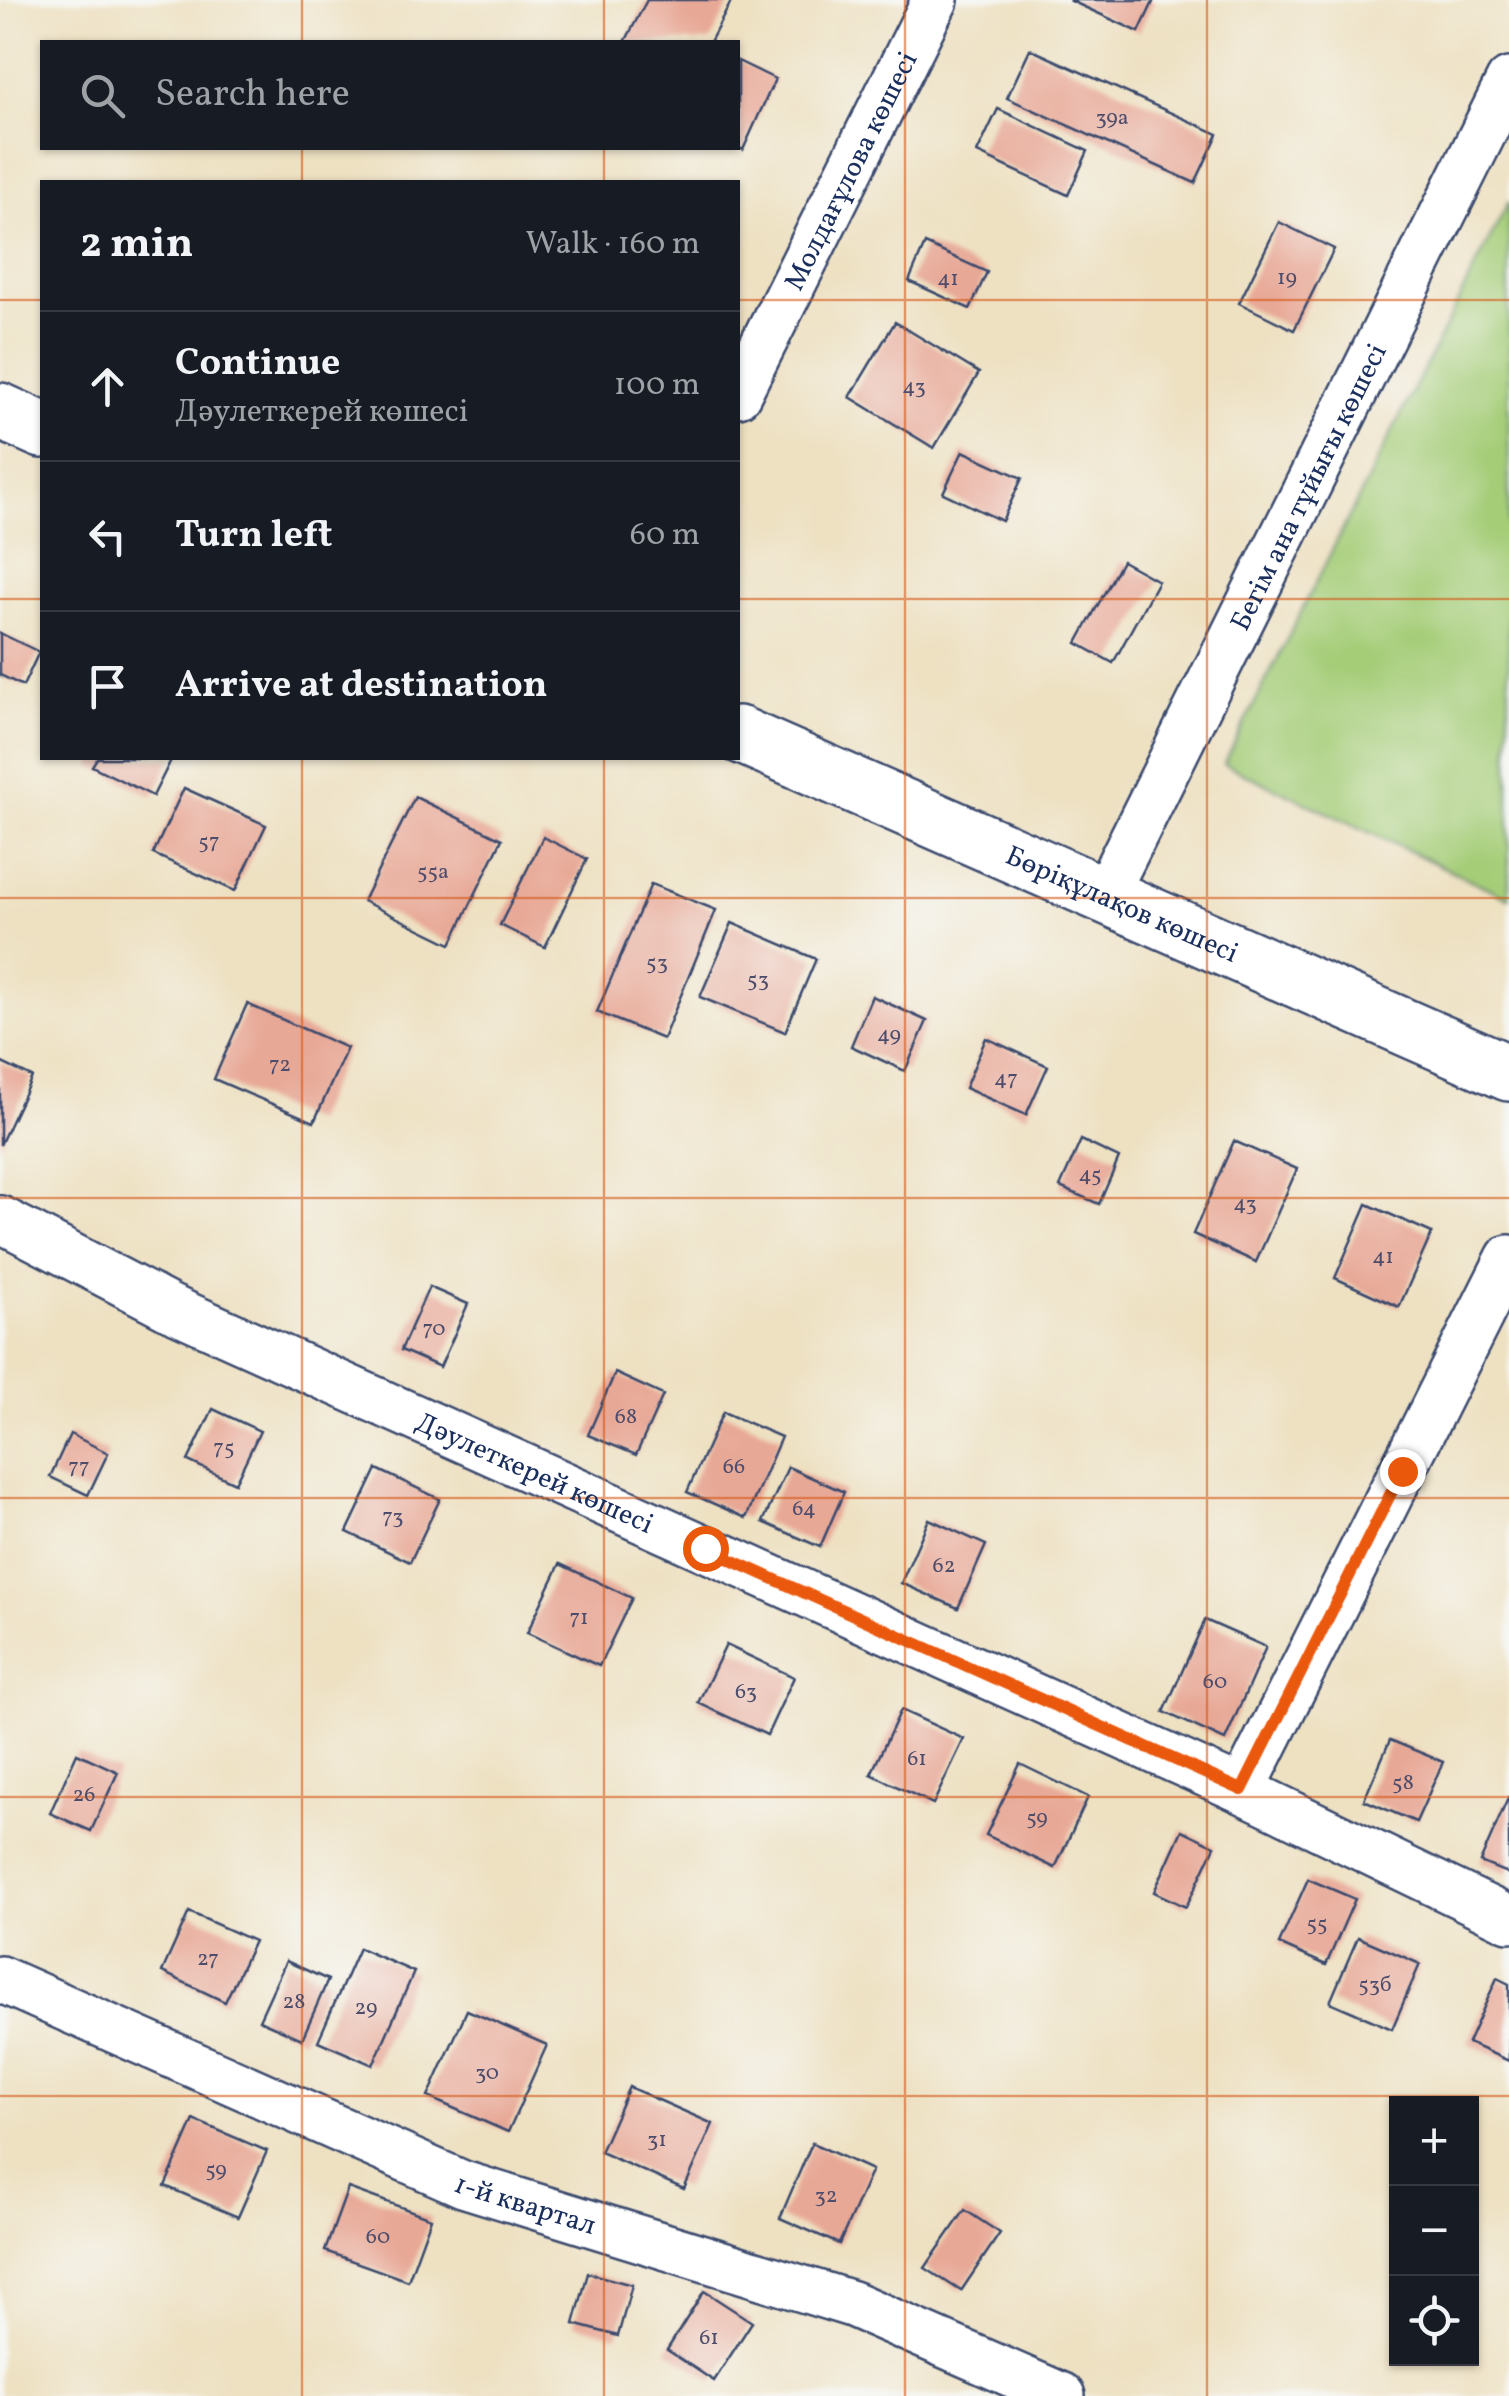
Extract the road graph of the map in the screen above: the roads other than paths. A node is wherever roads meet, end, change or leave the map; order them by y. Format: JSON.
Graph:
{"nodes":[{"id":1,"x":935,"y":0,"type":"edge"},
{"id":2,"x":1509,"y":81,"type":"edge"},
{"id":3,"x":740,"y":390,"type":"edge"},
{"id":4,"x":0,"y":412,"type":"edge"},
{"id":5,"x":40,"y":429,"type":"edge"},
{"id":6,"x":740,"y":735,"type":"edge"},
{"id":7,"x":1105,"y":894,"type":"junction"},
{"id":8,"x":1509,"y":1074,"type":"edge"},
{"id":9,"x":0,"y":1219,"type":"edge"},
{"id":10,"x":1509,"y":1258,"type":"edge"},
{"id":11,"x":1242,"y":1790,"type":"junction"},
{"id":12,"x":1509,"y":1919,"type":"edge"},
{"id":13,"x":0,"y":1979,"type":"edge"},
{"id":14,"x":1062,"y":2396,"type":"edge"}],
"edges":[{"from":1,"to":3,"type":"street","name":"Молдағұлова көшесі"},
{"from":2,"to":7,"type":"street","name":"Бегім ана тұйығы көшесі"},
{"from":4,"to":5,"type":"street"},
{"from":6,"to":7,"type":"street","name":"Бөріқұлақов көшесі"},
{"from":7,"to":8,"type":"street","name":"Бөріқұлақов көшесі"},
{"from":9,"to":11,"type":"street","name":"Дәулеткерей көшесі"},
{"from":10,"to":11,"type":"street"},
{"from":11,"to":12,"type":"street","name":"Дәулеткерей көшесі"},
{"from":13,"to":14,"type":"street","name":"1-й квартал"}]}
